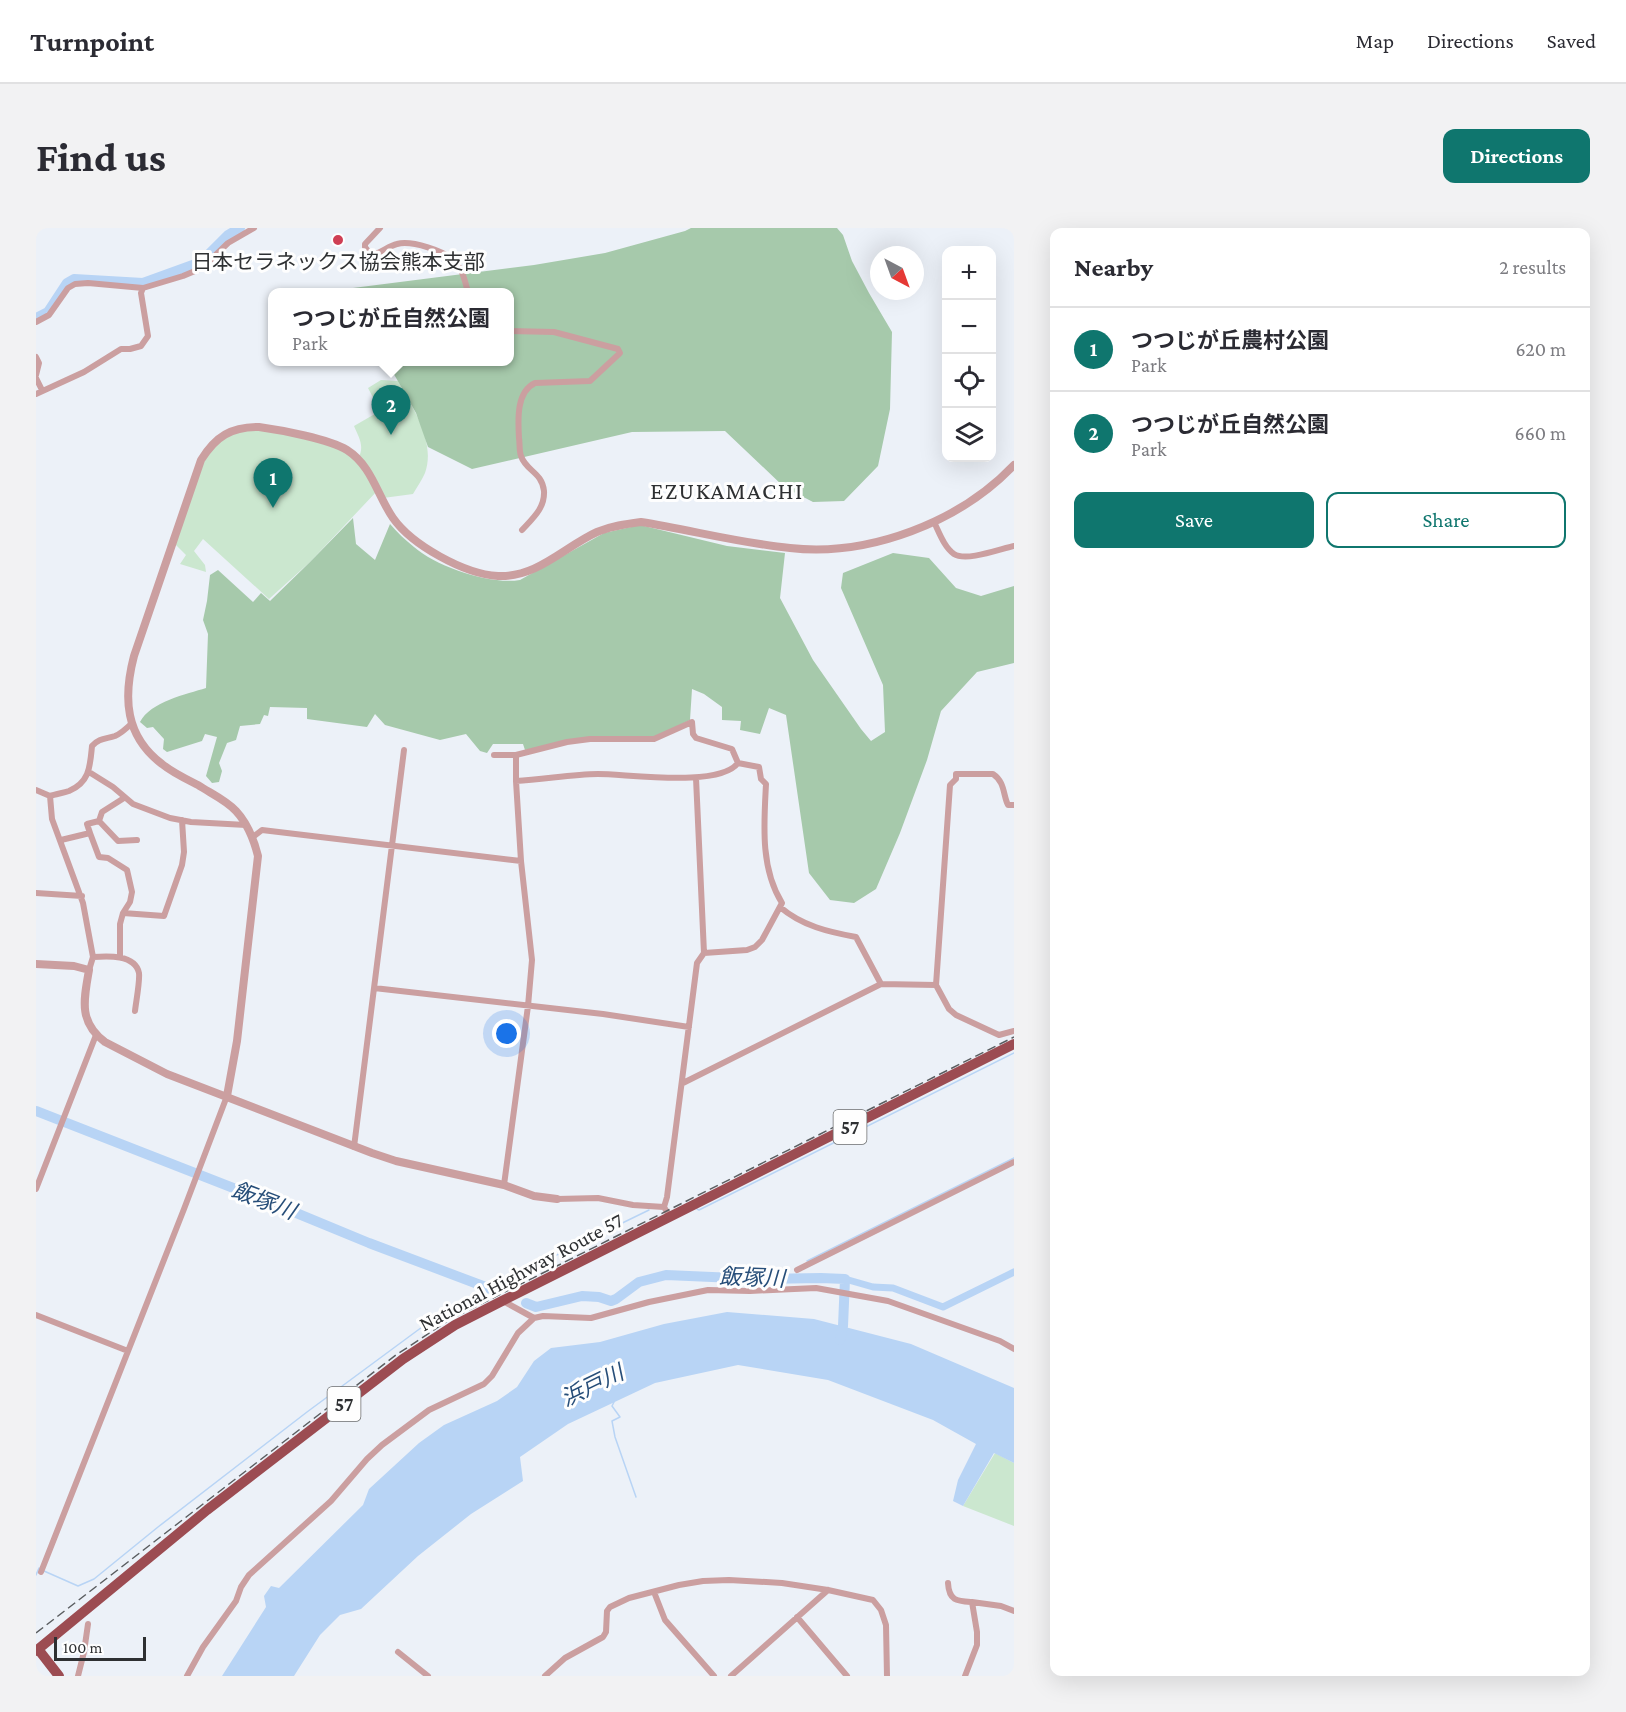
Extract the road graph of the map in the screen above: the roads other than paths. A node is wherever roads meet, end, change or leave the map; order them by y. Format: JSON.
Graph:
{"nodes":[{"id":1,"x":254,"y":228,"type":"edge"},
{"id":2,"x":380,"y":228,"type":"edge"},
{"id":3,"x":143,"y":288,"type":"junction"},
{"id":4,"x":467,"y":288,"type":"edge"},
{"id":5,"x":36,"y":322,"type":"edge"},
{"id":6,"x":514,"y":331,"type":"edge"},
{"id":7,"x":36,"y":357,"type":"edge"},
{"id":8,"x":36,"y":376,"type":"edge"},
{"id":9,"x":39,"y":392,"type":"edge"},
{"id":10,"x":1014,"y":465,"type":"edge"},
{"id":11,"x":934,"y":522,"type":"junction"},
{"id":12,"x":522,"y":530,"type":"dead end"},
{"id":13,"x":1014,"y":546,"type":"edge"},
{"id":14,"x":132,"y":723,"type":"junction"},
{"id":15,"x":404,"y":750,"type":"dead end"},
{"id":16,"x":494,"y":755,"type":"dead end"},
{"id":17,"x":516,"y":755,"type":"junction"},
{"id":18,"x":738,"y":763,"type":"junction"},
{"id":19,"x":89,"y":772,"type":"junction"},
{"id":20,"x":696,"y":778,"type":"junction"},
{"id":21,"x":516,"y":781,"type":"junction"},
{"id":22,"x":36,"y":790,"type":"edge"},
{"id":23,"x":50,"y":796,"type":"junction"},
{"id":24,"x":124,"y":798,"type":"junction"},
{"id":25,"x":1014,"y":805,"type":"edge"},
{"id":26,"x":182,"y":820,"type":"junction"},
{"id":27,"x":99,"y":821,"type":"junction"},
{"id":28,"x":246,"y":825,"type":"junction"},
{"id":29,"x":90,"y":833,"type":"junction"},
{"id":30,"x":253,"y":837,"type":"junction"},
{"id":31,"x":61,"y":840,"type":"junction"},
{"id":32,"x":137,"y":840,"type":"dead end"},
{"id":33,"x":392,"y":844,"type":"junction"},
{"id":34,"x":521,"y":861,"type":"junction"},
{"id":35,"x":36,"y":893,"type":"edge"},
{"id":36,"x":82,"y":896,"type":"junction"},
{"id":37,"x":780,"y":907,"type":"junction"},
{"id":38,"x":123,"y":913,"type":"junction"},
{"id":39,"x":704,"y":953,"type":"junction"},
{"id":40,"x":120,"y":956,"type":"junction"},
{"id":41,"x":93,"y":957,"type":"junction"},
{"id":42,"x":36,"y":964,"type":"edge"},
{"id":43,"x":89,"y":970,"type":"junction"},
{"id":44,"x":880,"y":984,"type":"junction"},
{"id":45,"x":936,"y":985,"type":"junction"},
{"id":46,"x":374,"y":988,"type":"junction"},
{"id":47,"x":528,"y":1006,"type":"junction"},
{"id":48,"x":135,"y":1011,"type":"dead end"},
{"id":49,"x":689,"y":1027,"type":"junction"},
{"id":50,"x":1014,"y":1031,"type":"edge"},
{"id":51,"x":96,"y":1035,"type":"junction"},
{"id":52,"x":1014,"y":1044,"type":"edge"},
{"id":53,"x":683,"y":1083,"type":"junction"},
{"id":54,"x":227,"y":1096,"type":"junction"},
{"id":55,"x":354,"y":1147,"type":"junction"},
{"id":56,"x":1014,"y":1162,"type":"edge"},
{"id":57,"x":504,"y":1185,"type":"junction"},
{"id":58,"x":36,"y":1189,"type":"edge"},
{"id":59,"x":558,"y":1199,"type":"joint"},
{"id":60,"x":664,"y":1207,"type":"junction"},
{"id":61,"x":670,"y":1217,"type":"junction"},
{"id":62,"x":797,"y":1270,"type":"dead end"},
{"id":63,"x":502,"y":1301,"type":"junction"},
{"id":64,"x":36,"y":1315,"type":"edge"},
{"id":65,"x":534,"y":1318,"type":"junction"},
{"id":66,"x":1014,"y":1349,"type":"edge"},
{"id":67,"x":128,"y":1351,"type":"junction"},
{"id":68,"x":42,"y":1570,"type":"dead end"},
{"id":69,"x":948,"y":1583,"type":"dead end"},
{"id":70,"x":828,"y":1590,"type":"junction"},
{"id":71,"x":654,"y":1592,"type":"junction"},
{"id":72,"x":972,"y":1602,"type":"junction"},
{"id":73,"x":1014,"y":1611,"type":"edge"},
{"id":74,"x":797,"y":1617,"type":"junction"},
{"id":75,"x":88,"y":1624,"type":"dead end"},
{"id":76,"x":37,"y":1650,"type":"edge"},
{"id":77,"x":398,"y":1652,"type":"dead end"},
{"id":78,"x":59,"y":1676,"type":"edge"},
{"id":79,"x":78,"y":1676,"type":"edge"},
{"id":80,"x":187,"y":1676,"type":"edge"},
{"id":81,"x":428,"y":1676,"type":"edge"},
{"id":82,"x":545,"y":1676,"type":"edge"},
{"id":83,"x":714,"y":1676,"type":"edge"},
{"id":84,"x":731,"y":1676,"type":"edge"},
{"id":85,"x":847,"y":1676,"type":"edge"},
{"id":86,"x":887,"y":1676,"type":"edge"},
{"id":87,"x":966,"y":1676,"type":"edge"}],
"edges":[{"from":1,"to":3,"type":"street"},
{"from":2,"to":4,"type":"street"},
{"from":3,"to":5,"type":"street"},
{"from":3,"to":9,"type":"street"},
{"from":6,"to":12,"type":"street"},
{"from":7,"to":8,"type":"street"},
{"from":8,"to":9,"type":"street"},
{"from":10,"to":11,"type":"street"},
{"from":11,"to":13,"type":"street"},
{"from":11,"to":14,"type":"street"},
{"from":14,"to":19,"type":"street"},
{"from":14,"to":28,"type":"street"},
{"from":15,"to":33,"type":"street"},
{"from":16,"to":17,"type":"street"},
{"from":17,"to":18,"type":"street"},
{"from":17,"to":21,"type":"street"},
{"from":18,"to":20,"type":"street"},
{"from":18,"to":37,"type":"street"},
{"from":19,"to":23,"type":"street"},
{"from":19,"to":24,"type":"street"},
{"from":20,"to":21,"type":"street"},
{"from":20,"to":39,"type":"street"},
{"from":21,"to":34,"type":"street"},
{"from":22,"to":23,"type":"street"},
{"from":23,"to":31,"type":"street"},
{"from":24,"to":26,"type":"street"},
{"from":24,"to":27,"type":"street"},
{"from":25,"to":45,"type":"street"},
{"from":26,"to":28,"type":"street"},
{"from":26,"to":38,"type":"street"},
{"from":27,"to":29,"type":"street"},
{"from":27,"to":32,"type":"street"},
{"from":28,"to":30,"type":"street"},
{"from":29,"to":31,"type":"street"},
{"from":29,"to":38,"type":"street"},
{"from":30,"to":33,"type":"street"},
{"from":30,"to":54,"type":"street"},
{"from":31,"to":36,"type":"street"},
{"from":33,"to":34,"type":"street"},
{"from":33,"to":46,"type":"street"},
{"from":34,"to":47,"type":"street"},
{"from":35,"to":36,"type":"street"},
{"from":36,"to":41,"type":"street"},
{"from":37,"to":39,"type":"street"},
{"from":37,"to":44,"type":"street"},
{"from":38,"to":40,"type":"street"},
{"from":39,"to":49,"type":"street"},
{"from":40,"to":41,"type":"street"},
{"from":40,"to":48,"type":"street"},
{"from":41,"to":43,"type":"street"},
{"from":42,"to":43,"type":"street"},
{"from":43,"to":51,"type":"street"},
{"from":44,"to":45,"type":"street"},
{"from":44,"to":53,"type":"street"},
{"from":45,"to":50,"type":"street"},
{"from":46,"to":47,"type":"street"},
{"from":46,"to":55,"type":"street"},
{"from":47,"to":49,"type":"street"},
{"from":47,"to":57,"type":"street"},
{"from":49,"to":53,"type":"street"},
{"from":51,"to":54,"type":"street"},
{"from":51,"to":58,"type":"street"},
{"from":52,"to":61,"type":"highway","name":"National Highway Route 57","number":"57"},
{"from":53,"to":60,"type":"street"},
{"from":54,"to":55,"type":"street"},
{"from":54,"to":67,"type":"street"},
{"from":55,"to":57,"type":"street"},
{"from":56,"to":62,"type":"street"},
{"from":57,"to":59,"type":"street"},
{"from":59,"to":60,"type":"street"},
{"from":60,"to":61,"type":"street"},
{"from":61,"to":63,"type":"highway","name":"National Highway Route 57","number":"57"},
{"from":63,"to":65,"type":"street"},
{"from":63,"to":76,"type":"highway","name":"National Highway Route 57","number":"57"},
{"from":64,"to":67,"type":"street"},
{"from":65,"to":66,"type":"street"},
{"from":65,"to":80,"type":"street"},
{"from":67,"to":68,"type":"street"},
{"from":69,"to":72,"type":"street"},
{"from":70,"to":71,"type":"street"},
{"from":70,"to":74,"type":"street"},
{"from":70,"to":86,"type":"street"},
{"from":71,"to":82,"type":"street"},
{"from":71,"to":83,"type":"street"},
{"from":72,"to":73,"type":"street"},
{"from":72,"to":87,"type":"street"},
{"from":74,"to":84,"type":"street"},
{"from":74,"to":85,"type":"street"},
{"from":75,"to":79,"type":"street"},
{"from":76,"to":78,"type":"highway"},
{"from":77,"to":81,"type":"street"}]}
